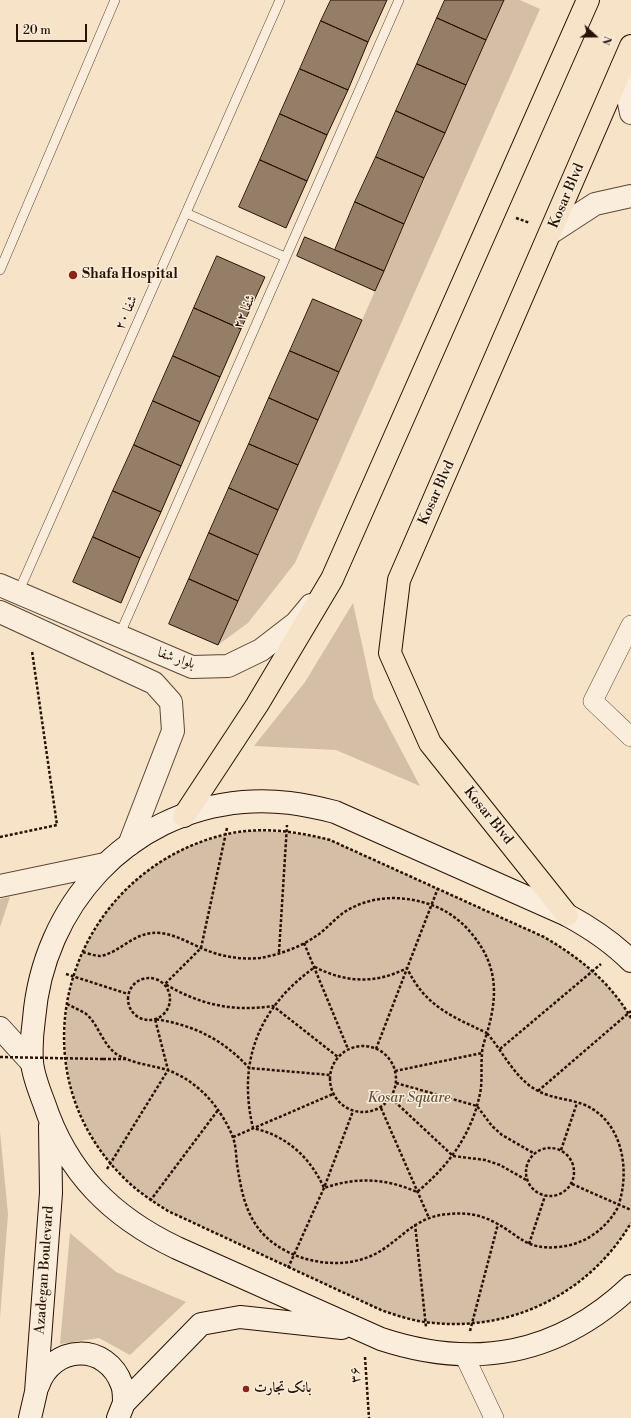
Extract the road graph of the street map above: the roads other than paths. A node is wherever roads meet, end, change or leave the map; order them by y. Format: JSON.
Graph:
{"nodes":[{"id":1,"x":115,"y":0,"type":"edge"},
{"id":2,"x":280,"y":0,"type":"edge"},
{"id":3,"x":398,"y":0,"type":"edge"},
{"id":4,"x":588,"y":0,"type":"edge"},
{"id":5,"x":631,"y":46,"type":"edge"},
{"id":6,"x":622,"y":67,"type":"junction"},
{"id":7,"x":631,"y":113,"type":"edge"},
{"id":8,"x":631,"y":196,"type":"edge"},
{"id":9,"x":186,"y":213,"type":"junction"},
{"id":10,"x":552,"y":232,"type":"junction"},
{"id":11,"x":285,"y":257,"type":"junction"},
{"id":12,"x":0,"y":270,"type":"edge"},
{"id":13,"x":332,"y":579,"type":"junction"},
{"id":14,"x":9,"y":589,"type":"edge"},
{"id":15,"x":0,"y":612,"type":"edge"},
{"id":16,"x":631,"y":625,"type":"edge"},
{"id":17,"x":119,"y":636,"type":"junction"},
{"id":18,"x":631,"y":737,"type":"edge"},
{"id":19,"x":184,"y":816,"type":"junction"},
{"id":20,"x":129,"y":845,"type":"junction"},
{"id":21,"x":105,"y":864,"type":"junction"},
{"id":22,"x":0,"y":886,"type":"edge"},
{"id":23,"x":567,"y":915,"type":"junction"},
{"id":24,"x":625,"y":955,"type":"edge"},
{"id":25,"x":0,"y":1028,"type":"edge"},
{"id":26,"x":32,"y":1062,"type":"junction"},
{"id":27,"x":50,"y":1121,"type":"junction"},
{"id":28,"x":631,"y":1286,"type":"edge"},
{"id":29,"x":364,"y":1331,"type":"junction"},
{"id":30,"x":464,"y":1355,"type":"junction"},
{"id":31,"x":36,"y":1392,"type":"junction"},
{"id":32,"x":121,"y":1410,"type":"edge"},
{"id":33,"x":30,"y":1418,"type":"edge"},
{"id":34,"x":494,"y":1418,"type":"edge"}],
"edges":[{"from":1,"to":12,"type":"lane"},
{"from":2,"to":9,"type":"lane","name":"شفا ۲۰"},
{"from":3,"to":11,"type":"lane","name":"شفا ۲۲"},
{"from":4,"to":13,"type":"main road"},
{"from":5,"to":6,"type":"main road","name":"Kosar Blvd"},
{"from":6,"to":7,"type":"main road"},
{"from":6,"to":10,"type":"main road","name":"Kosar Blvd"},
{"from":8,"to":10,"type":"main road"},
{"from":9,"to":11,"type":"lane"},
{"from":9,"to":14,"type":"lane","name":"شفا ۲۰"},
{"from":10,"to":23,"type":"main road","name":"Kosar Blvd"},
{"from":11,"to":17,"type":"lane","name":"شفا ۲۲"},
{"from":13,"to":17,"type":"main road","name":"بلوار شفا"},
{"from":13,"to":19,"type":"main road"},
{"from":14,"to":17,"type":"main road","name":"بلوار شفا"},
{"from":15,"to":20,"type":"main road","name":"بلوار شفا"},
{"from":16,"to":18,"type":"street"},
{"from":19,"to":20,"type":"main road"},
{"from":19,"to":23,"type":"main road"},
{"from":20,"to":21,"type":"main road"},
{"from":21,"to":22,"type":"main road"},
{"from":21,"to":26,"type":"main road"},
{"from":23,"to":24,"type":"main road"},
{"from":25,"to":26,"type":"main road"},
{"from":26,"to":27,"type":"main road"},
{"from":27,"to":29,"type":"main road"},
{"from":27,"to":31,"type":"main road","name":"Azadegan Boulevard"},
{"from":28,"to":30,"type":"main road"},
{"from":29,"to":30,"type":"main road"},
{"from":29,"to":32,"type":"main road"},
{"from":30,"to":34,"type":"street"},
{"from":31,"to":32,"type":"main road"},
{"from":31,"to":33,"type":"main road","name":"Azadegan Boulevard"}]}
